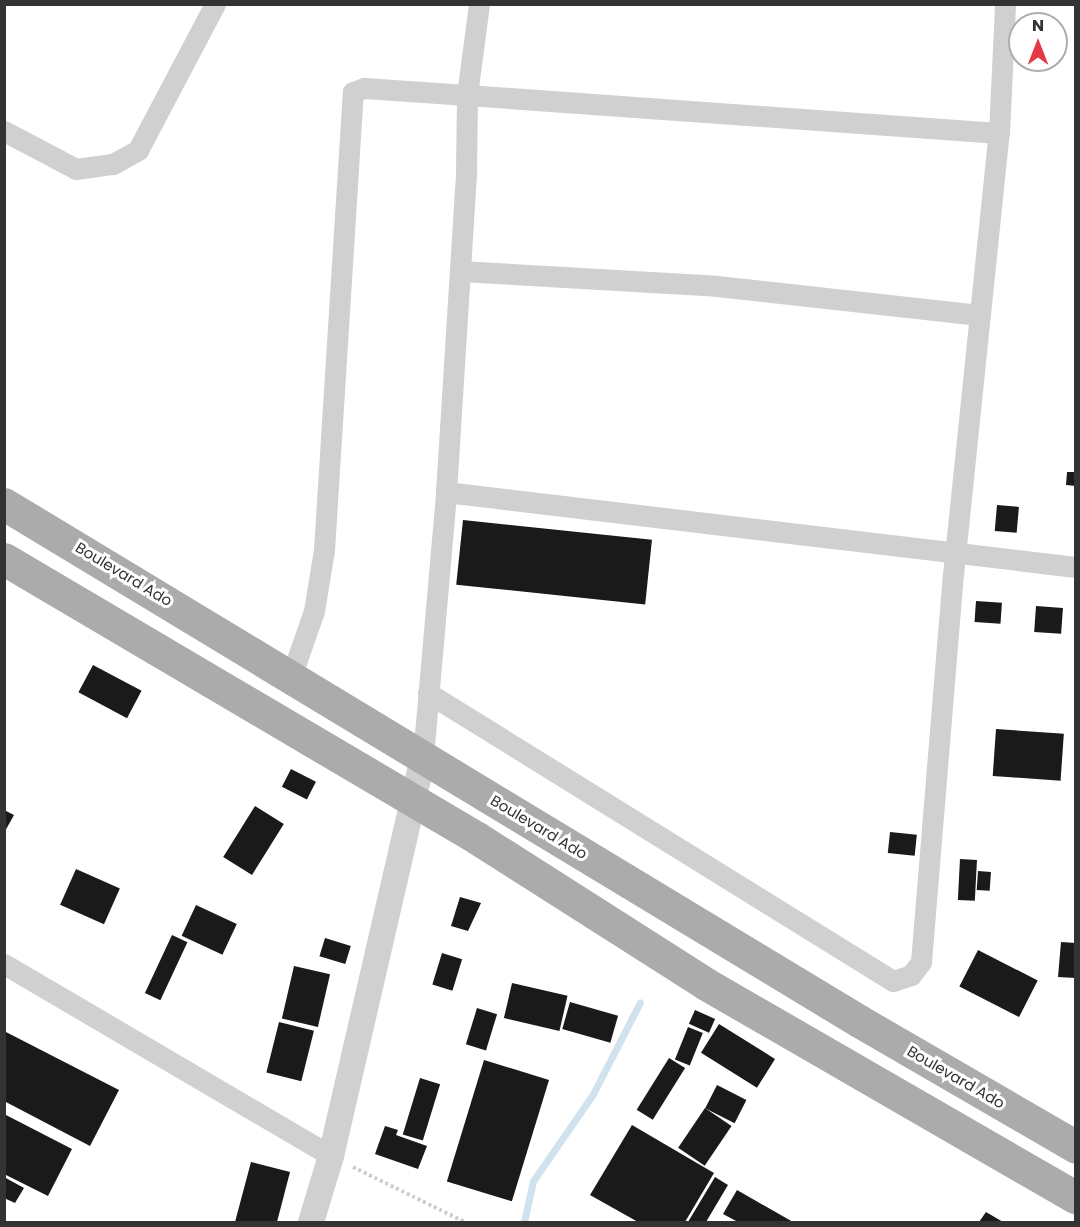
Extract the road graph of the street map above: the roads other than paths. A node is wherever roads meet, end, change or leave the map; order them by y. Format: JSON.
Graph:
{"nodes":[{"id":1,"x":215,"y":4,"type":"edge"},
{"id":2,"x":479,"y":4,"type":"edge"},
{"id":3,"x":1005,"y":4,"type":"edge"},
{"id":4,"x":467,"y":94,"type":"junction"},
{"id":5,"x":4,"y":131,"type":"edge"},
{"id":6,"x":999,"y":133,"type":"junction"},
{"id":7,"x":460,"y":271,"type":"junction"},
{"id":8,"x":979,"y":315,"type":"junction"},
{"id":9,"x":446,"y":492,"type":"junction"},
{"id":10,"x":4,"y":504,"type":"edge"},
{"id":11,"x":955,"y":552,"type":"junction"},
{"id":12,"x":4,"y":559,"type":"edge"},
{"id":13,"x":1076,"y":567,"type":"edge"},
{"id":14,"x":292,"y":675,"type":"junction"},
{"id":15,"x":428,"y":693,"type":"junction"},
{"id":16,"x":423,"y":757,"type":"junction"},
{"id":17,"x":413,"y":800,"type":"junction"},
{"id":18,"x":4,"y":964,"type":"edge"},
{"id":19,"x":1076,"y":1147,"type":"edge"},
{"id":20,"x":331,"y":1156,"type":"junction"},
{"id":21,"x":1076,"y":1198,"type":"edge"},
{"id":22,"x":311,"y":1222,"type":"edge"}],
"edges":[{"from":1,"to":5,"type":"street"},
{"from":2,"to":4,"type":"street"},
{"from":3,"to":6,"type":"street"},
{"from":4,"to":6,"type":"street"},
{"from":4,"to":7,"type":"street"},
{"from":4,"to":14,"type":"street"},
{"from":6,"to":8,"type":"street"},
{"from":7,"to":8,"type":"street"},
{"from":7,"to":9,"type":"street"},
{"from":8,"to":11,"type":"street"},
{"from":9,"to":11,"type":"street"},
{"from":9,"to":15,"type":"street"},
{"from":10,"to":14,"type":"main road","name":"Boulevard Ado"},
{"from":11,"to":13,"type":"street"},
{"from":11,"to":15,"type":"street"},
{"from":12,"to":17,"type":"main road"},
{"from":14,"to":16,"type":"main road","name":"Boulevard Ado"},
{"from":15,"to":16,"type":"street"},
{"from":16,"to":17,"type":"street"},
{"from":16,"to":19,"type":"main road","name":"Boulevard Ado"},
{"from":17,"to":20,"type":"street"},
{"from":17,"to":21,"type":"main road"},
{"from":18,"to":20,"type":"street"},
{"from":20,"to":22,"type":"street"}]}
